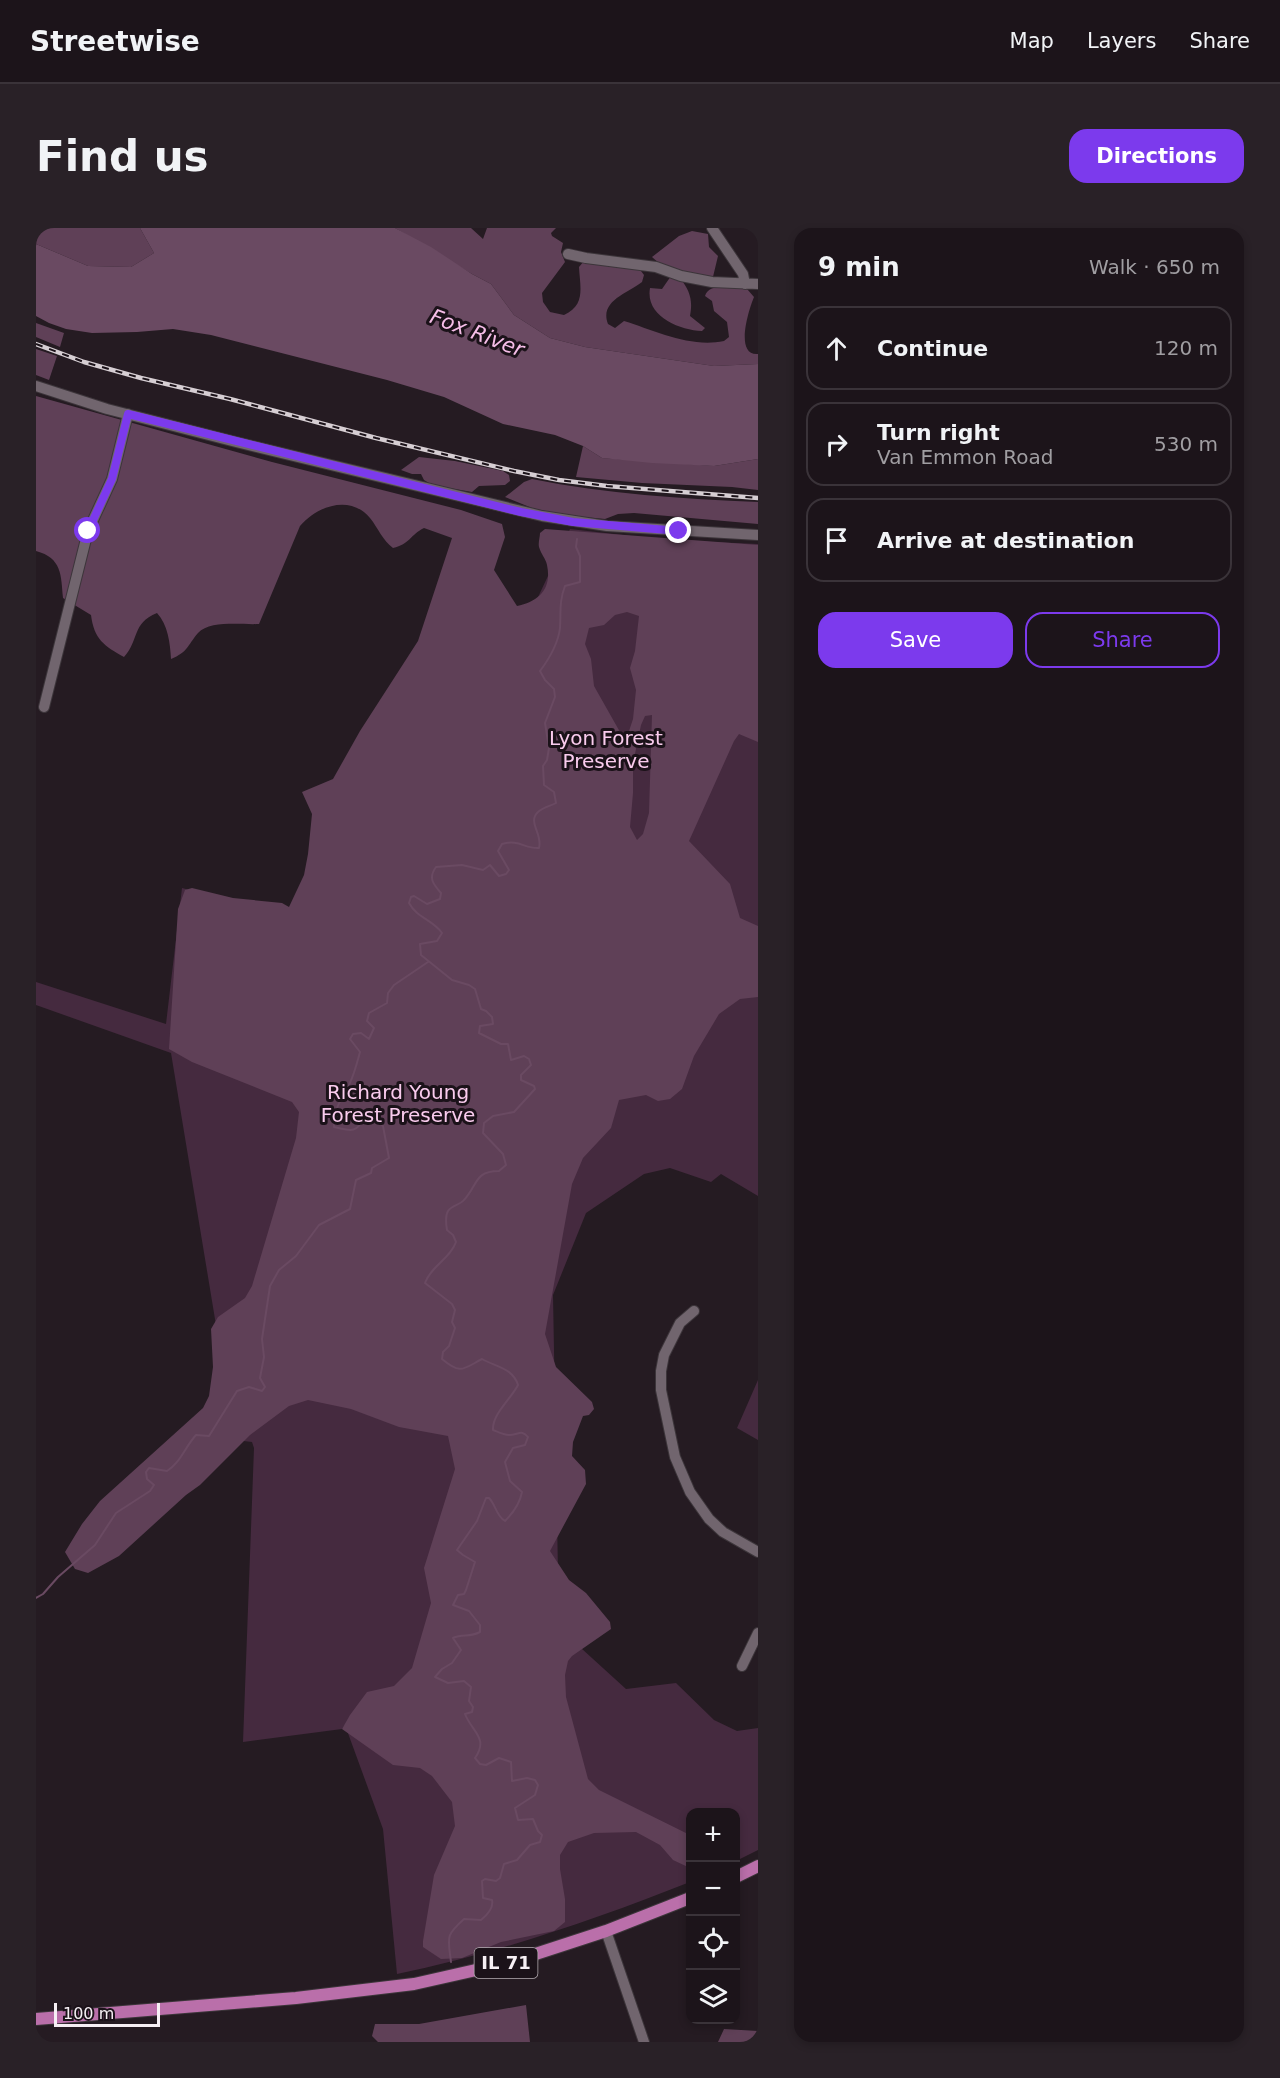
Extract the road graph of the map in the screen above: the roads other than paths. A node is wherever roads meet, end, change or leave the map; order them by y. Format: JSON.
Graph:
{"nodes":[{"id":1,"x":712,"y":228,"type":"edge"},
{"id":2,"x":568,"y":254,"type":"dead end"},
{"id":3,"x":745,"y":284,"type":"junction"},
{"id":4,"x":758,"y":284,"type":"edge"},
{"id":5,"x":36,"y":386,"type":"edge"},
{"id":6,"x":128,"y":414,"type":"junction"},
{"id":7,"x":758,"y":535,"type":"edge"},
{"id":8,"x":44,"y":707,"type":"dead end"},
{"id":9,"x":694,"y":1311,"type":"dead end"},
{"id":10,"x":758,"y":1552,"type":"edge"},
{"id":11,"x":758,"y":1633,"type":"edge"},
{"id":12,"x":742,"y":1666,"type":"dead end"},
{"id":13,"x":758,"y":1866,"type":"edge"},
{"id":14,"x":740,"y":1875,"type":"edge"},
{"id":15,"x":686,"y":1900,"type":"edge"},
{"id":16,"x":606,"y":1931,"type":"junction"},
{"id":17,"x":36,"y":2019,"type":"edge"},
{"id":18,"x":644,"y":2042,"type":"edge"}],
"edges":[{"from":1,"to":3,"type":"street"},
{"from":2,"to":3,"type":"street"},
{"from":3,"to":4,"type":"street"},
{"from":5,"to":6,"type":"street"},
{"from":6,"to":7,"type":"street"},
{"from":6,"to":8,"type":"street"},
{"from":9,"to":10,"type":"street"},
{"from":11,"to":12,"type":"street"},
{"from":13,"to":14,"type":"main road"},
{"from":15,"to":16,"type":"main road","number":"IL 71"},
{"from":16,"to":17,"type":"main road","number":"IL 71"},
{"from":16,"to":18,"type":"street"}]}
